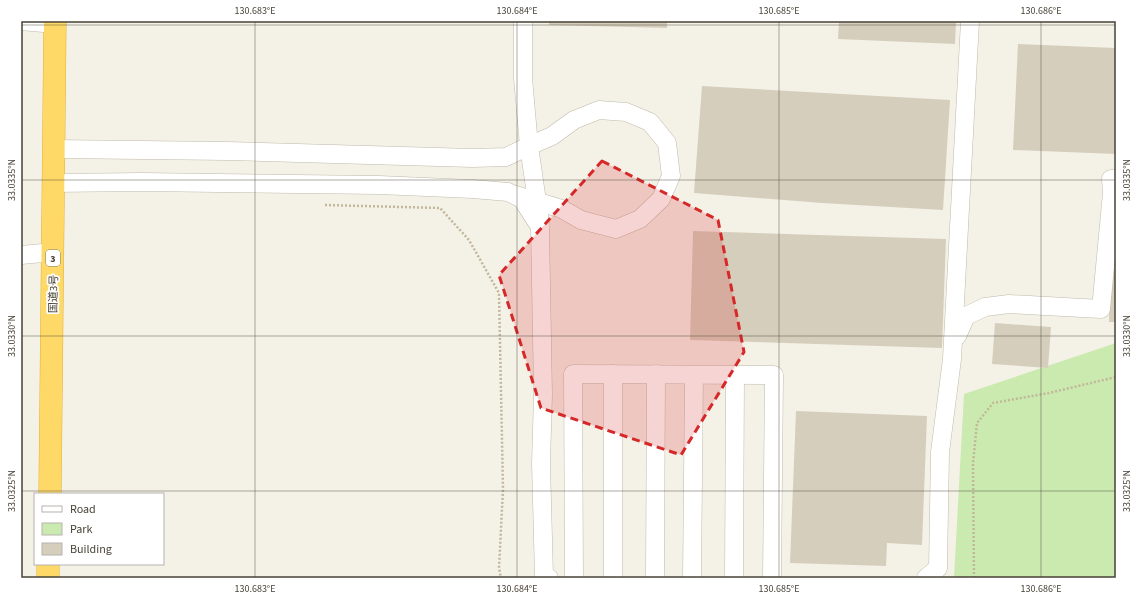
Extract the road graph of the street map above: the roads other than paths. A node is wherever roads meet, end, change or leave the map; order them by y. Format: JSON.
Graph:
{"nodes":[{"id":1,"x":21,"y":21,"type":"edge"},
{"id":2,"x":523,"y":21,"type":"edge"},
{"id":3,"x":970,"y":21,"type":"edge"},
{"id":4,"x":55,"y":22,"type":"edge"},
{"id":5,"x":528,"y":146,"type":"junction"},
{"id":6,"x":54,"y":149,"type":"junction"},
{"id":7,"x":1116,"y":179,"type":"edge"},
{"id":8,"x":53,"y":183,"type":"junction"},
{"id":9,"x":508,"y":192,"type":"junction"},
{"id":10,"x":537,"y":202,"type":"junction"},
{"id":11,"x":540,"y":227,"type":"junction"},
{"id":12,"x":54,"y":252,"type":"junction"},
{"id":13,"x":21,"y":255,"type":"edge"},
{"id":14,"x":953,"y":343,"type":"junction"},
{"id":15,"x":613,"y":374,"type":"junction"},
{"id":16,"x":656,"y":374,"type":"junction"},
{"id":17,"x":694,"y":375,"type":"junction"},
{"id":18,"x":735,"y":375,"type":"junction"},
{"id":19,"x":50,"y":493,"type":"edge"},
{"id":20,"x":48,"y":565,"type":"edge"},
{"id":21,"x":48,"y":578,"type":"edge"},
{"id":22,"x":549,"y":578,"type":"edge"},
{"id":23,"x":574,"y":578,"type":"edge"},
{"id":24,"x":613,"y":578,"type":"edge"},
{"id":25,"x":655,"y":578,"type":"edge"},
{"id":26,"x":692,"y":578,"type":"edge"},
{"id":27,"x":734,"y":578,"type":"edge"},
{"id":28,"x":772,"y":578,"type":"edge"},
{"id":29,"x":926,"y":578,"type":"edge"}],
"edges":[{"from":1,"to":4,"type":"street"},
{"from":2,"to":5,"type":"street"},
{"from":3,"to":14,"type":"street"},
{"from":4,"to":6,"type":"highway","name":"国道3号","number":"3"},
{"from":5,"to":6,"type":"street"},
{"from":5,"to":10,"type":"street"},
{"from":5,"to":10,"type":"street"},
{"from":6,"to":8,"type":"highway","name":"国道3号","number":"3"},
{"from":7,"to":14,"type":"street"},
{"from":8,"to":9,"type":"street"},
{"from":8,"to":12,"type":"highway","name":"国道3号","number":"3"},
{"from":9,"to":10,"type":"street"},
{"from":9,"to":11,"type":"street"},
{"from":10,"to":11,"type":"street"},
{"from":11,"to":22,"type":"street"},
{"from":12,"to":13,"type":"street"},
{"from":12,"to":19,"type":"highway","name":"国道3号","number":"3"},
{"from":14,"to":29,"type":"street"},
{"from":15,"to":16,"type":"street"},
{"from":15,"to":23,"type":"street"},
{"from":15,"to":24,"type":"street"},
{"from":16,"to":17,"type":"street"},
{"from":16,"to":25,"type":"street"},
{"from":17,"to":18,"type":"street"},
{"from":17,"to":26,"type":"street"},
{"from":18,"to":27,"type":"street"},
{"from":18,"to":28,"type":"street"},
{"from":20,"to":21,"type":"highway"}]}
